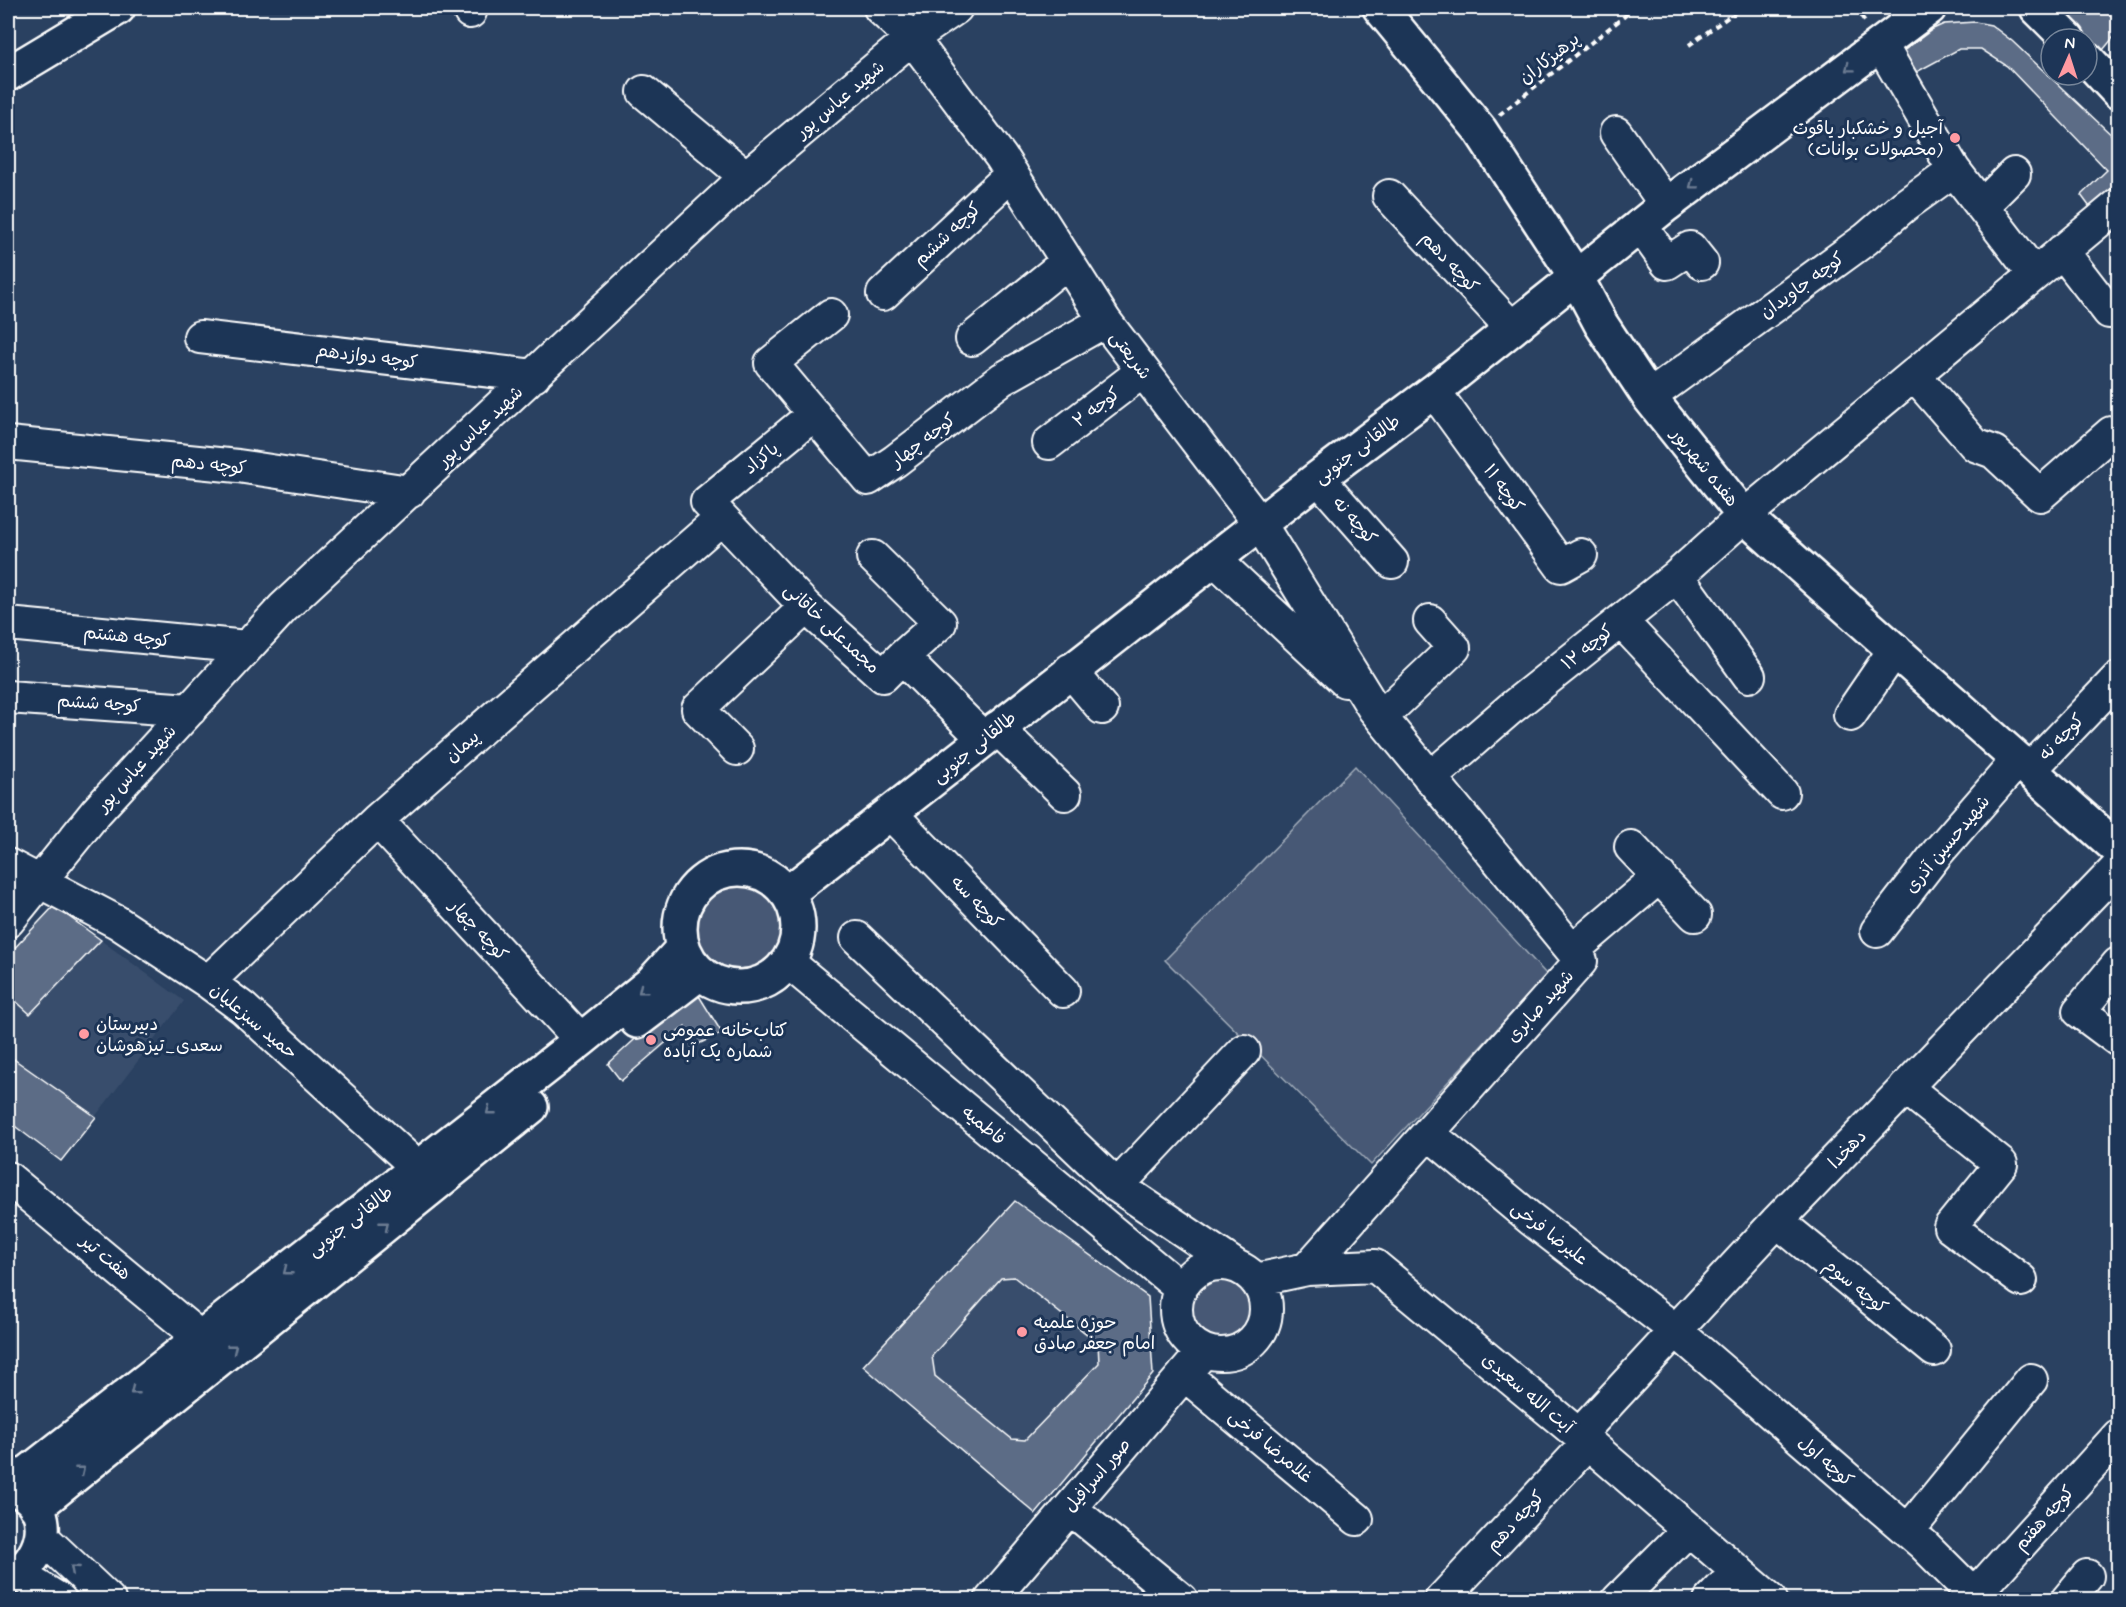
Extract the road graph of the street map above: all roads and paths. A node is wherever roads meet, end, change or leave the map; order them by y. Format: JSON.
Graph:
{"nodes":[{"id":1,"x":880,"y":8,"type":"edge"},
{"id":2,"x":956,"y":8,"type":"edge"},
{"id":3,"x":1380,"y":8,"type":"edge"},
{"id":4,"x":1635,"y":8,"type":"edge"},
{"id":5,"x":1741,"y":8,"type":"edge"},
{"id":6,"x":1929,"y":8,"type":"edge"},
{"id":7,"x":2037,"y":8,"type":"edge"},
{"id":8,"x":111,"y":10,"type":"edge"},
{"id":9,"x":2056,"y":27,"type":"edge"},
{"id":10,"x":912,"y":38,"type":"junction"},
{"id":11,"x":1689,"y":45,"type":"dead end"},
{"id":12,"x":1881,"y":45,"type":"junction"},
{"id":13,"x":2099,"y":72,"type":"edge"},
{"id":14,"x":8,"y":75,"type":"edge"},
{"id":15,"x":644,"y":92,"type":"dead end"},
{"id":16,"x":2118,"y":92,"type":"edge"},
{"id":17,"x":1480,"y":130,"type":"junction"},
{"id":18,"x":1616,"y":133,"type":"dead end"},
{"id":19,"x":1954,"y":170,"type":"junction"},
{"id":20,"x":1012,"y":174,"type":"junction"},
{"id":21,"x":2014,"y":174,"type":"dead end"},
{"id":22,"x":746,"y":177,"type":"junction"},
{"id":23,"x":1389,"y":196,"type":"dead end"},
{"id":24,"x":1666,"y":205,"type":"junction"},
{"id":25,"x":2118,"y":205,"type":"edge"},
{"id":26,"x":1982,"y":206,"type":"junction"},
{"id":27,"x":1640,"y":225,"type":"junction"},
{"id":28,"x":2062,"y":250,"type":"junction"},
{"id":29,"x":1067,"y":262,"type":"junction"},
{"id":30,"x":1702,"y":262,"type":"dead end"},
{"id":31,"x":2034,"y":274,"type":"junction"},
{"id":32,"x":1576,"y":277,"type":"junction"},
{"id":33,"x":883,"y":294,"type":"dead end"},
{"id":34,"x":2109,"y":312,"type":"dead end"},
{"id":35,"x":831,"y":315,"type":"dead end"},
{"id":36,"x":1105,"y":321,"type":"junction"},
{"id":37,"x":1512,"y":328,"type":"junction"},
{"id":38,"x":200,"y":337,"type":"dead end"},
{"id":39,"x":972,"y":339,"type":"dead end"},
{"id":40,"x":1143,"y":371,"type":"junction"},
{"id":41,"x":1914,"y":375,"type":"junction"},
{"id":42,"x":534,"y":376,"type":"junction"},
{"id":43,"x":1434,"y":391,"type":"junction"},
{"id":44,"x":1649,"y":397,"type":"junction"},
{"id":45,"x":814,"y":414,"type":"junction"},
{"id":46,"x":2112,"y":433,"type":"dead end"},
{"id":47,"x":8,"y":443,"type":"edge"},
{"id":48,"x":1049,"y":444,"type":"dead end"},
{"id":49,"x":1318,"y":478,"type":"junction"},
{"id":50,"x":409,"y":492,"type":"junction"},
{"id":51,"x":715,"y":510,"type":"junction"},
{"id":52,"x":1744,"y":516,"type":"junction"},
{"id":53,"x":1260,"y":524,"type":"junction"},
{"id":54,"x":1581,"y":555,"type":"dead end"},
{"id":55,"x":873,"y":557,"type":"dead end"},
{"id":56,"x":1214,"y":559,"type":"junction"},
{"id":57,"x":1392,"y":562,"type":"dead end"},
{"id":58,"x":1677,"y":576,"type":"junction"},
{"id":59,"x":806,"y":607,"type":"junction"},
{"id":60,"x":1430,"y":621,"type":"dead end"},
{"id":61,"x":1621,"y":621,"type":"junction"},
{"id":62,"x":8,"y":624,"type":"edge"},
{"id":63,"x":247,"y":647,"type":"junction"},
{"id":64,"x":1895,"y":649,"type":"junction"},
{"id":65,"x":902,"y":657,"type":"junction"},
{"id":66,"x":1070,"y":670,"type":"junction"},
{"id":67,"x":1749,"y":676,"type":"dead end"},
{"id":68,"x":2118,"y":678,"type":"edge"},
{"id":69,"x":8,"y":697,"type":"edge"},
{"id":70,"x":1102,"y":708,"type":"dead end"},
{"id":71,"x":189,"y":710,"type":"junction"},
{"id":72,"x":1378,"y":713,"type":"junction"},
{"id":73,"x":1850,"y":715,"type":"dead end"},
{"id":74,"x":991,"y":734,"type":"junction"},
{"id":75,"x":737,"y":749,"type":"dead end"},
{"id":76,"x":2024,"y":765,"type":"junction"},
{"id":77,"x":1430,"y":778,"type":"junction"},
{"id":78,"x":1065,"y":794,"type":"dead end"},
{"id":79,"x":1782,"y":794,"type":"dead end"},
{"id":80,"x":890,"y":813,"type":"junction"},
{"id":81,"x":377,"y":820,"type":"junction"},
{"id":82,"x":1631,"y":847,"type":"dead end"},
{"id":83,"x":2118,"y":849,"type":"edge"},
{"id":84,"x":8,"y":865,"type":"edge"},
{"id":85,"x":2118,"y":867,"type":"edge"},
{"id":86,"x":1660,"y":876,"type":"junction"},
{"id":87,"x":41,"y":881,"type":"junction"},
{"id":88,"x":788,"y":893,"type":"junction"},
{"id":89,"x":1695,"y":915,"type":"dead end"},
{"id":90,"x":8,"y":921,"type":"edge"},
{"id":91,"x":1877,"y":931,"type":"dead end"},
{"id":92,"x":857,"y":938,"type":"dead end"},
{"id":93,"x":1573,"y":950,"type":"junction"},
{"id":94,"x":692,"y":960,"type":"junction"},
{"id":95,"x":788,"y":962,"type":"junction"},
{"id":96,"x":2118,"y":964,"type":"edge"},
{"id":97,"x":208,"y":982,"type":"junction"},
{"id":98,"x":1063,"y":991,"type":"dead end"},
{"id":99,"x":581,"y":1040,"type":"junction"},
{"id":100,"x":2118,"y":1040,"type":"edge"},
{"id":101,"x":1244,"y":1051,"type":"dead end"},
{"id":102,"x":1905,"y":1087,"type":"junction"},
{"id":103,"x":1428,"y":1133,"type":"junction"},
{"id":104,"x":417,"y":1167,"type":"junction"},
{"id":105,"x":8,"y":1178,"type":"edge"},
{"id":106,"x":1117,"y":1186,"type":"junction"},
{"id":107,"x":1777,"y":1221,"type":"junction"},
{"id":108,"x":1307,"y":1269,"type":"junction"},
{"id":109,"x":1246,"y":1273,"type":"junction"},
{"id":110,"x":2021,"y":1280,"type":"dead end"},
{"id":111,"x":1180,"y":1288,"type":"junction"},
{"id":112,"x":1675,"y":1330,"type":"junction"},
{"id":113,"x":202,"y":1339,"type":"junction"},
{"id":114,"x":1934,"y":1350,"type":"dead end"},
{"id":115,"x":1194,"y":1362,"type":"junction"},
{"id":116,"x":2031,"y":1380,"type":"dead end"},
{"id":117,"x":2118,"y":1436,"type":"edge"},
{"id":118,"x":1584,"y":1439,"type":"junction"},
{"id":119,"x":9,"y":1486,"type":"edge"},
{"id":120,"x":1070,"y":1508,"type":"junction"},
{"id":121,"x":1357,"y":1519,"type":"dead end"},
{"id":122,"x":39,"y":1522,"type":"junction"},
{"id":123,"x":1689,"y":1529,"type":"junction"},
{"id":124,"x":1908,"y":1531,"type":"junction"},
{"id":125,"x":1738,"y":1571,"type":"junction"},
{"id":126,"x":13,"y":1576,"type":"edge"},
{"id":127,"x":2087,"y":1576,"type":"dead end"},
{"id":128,"x":1972,"y":1597,"type":"edge"},
{"id":129,"x":60,"y":1599,"type":"edge"},
{"id":130,"x":109,"y":1599,"type":"edge"},
{"id":131,"x":991,"y":1599,"type":"edge"},
{"id":132,"x":1182,"y":1599,"type":"edge"},
{"id":133,"x":1441,"y":1599,"type":"edge"},
{"id":134,"x":1618,"y":1599,"type":"edge"},
{"id":135,"x":1710,"y":1599,"type":"edge"},
{"id":136,"x":1771,"y":1599,"type":"edge"},
{"id":137,"x":2067,"y":1599,"type":"edge"}],
"edges":[{"from":1,"to":10,"type":"street","name":"شریعتی"},
{"from":2,"to":10,"type":"street","name":"شهید عباس پور"},
{"from":3,"to":17,"type":"main road","name":"هفده شهریور"},
{"from":4,"to":17,"type":"path","name":"پرهیزکاران"},
{"from":5,"to":11,"type":"path"},
{"from":6,"to":12,"type":"main road","name":"طالقانی جنوبی"},
{"from":7,"to":9,"type":"main road"},
{"from":8,"to":14,"type":"main road"},
{"from":10,"to":20,"type":"street","name":"شریعتی"},
{"from":10,"to":22,"type":"street","name":"شهید عباس پور"},
{"from":12,"to":19,"type":"street"},
{"from":12,"to":24,"type":"main road","name":"طالقانی جنوبی","one_way":true},
{"from":13,"to":16,"type":"main road"},
{"from":15,"to":22,"type":"street"},
{"from":17,"to":32,"type":"main road","name":"هفده شهریور"},
{"from":18,"to":24,"type":"street"},
{"from":19,"to":26,"type":"street"},
{"from":19,"to":44,"type":"street","name":"کوچه جاویدان"},
{"from":20,"to":29,"type":"street","name":"شریعتی"},
{"from":20,"to":33,"type":"street","name":"کوچه ششم"},
{"from":21,"to":26,"type":"street"},
{"from":22,"to":42,"type":"street","name":"شهید عباس پور"},
{"from":23,"to":37,"type":"street","name":"کوچه دهم"},
{"from":24,"to":27,"type":"main road","name":"طالقانی جنوبی"},
{"from":25,"to":28,"type":"street","name":"کوچه ۱۲"},
{"from":26,"to":31,"type":"street"},
{"from":27,"to":30,"type":"street"},
{"from":27,"to":32,"type":"main road","name":"طالقانی جنوبی"},
{"from":28,"to":31,"type":"street","name":"کوچه ۱۲"},
{"from":28,"to":34,"type":"street"},
{"from":29,"to":36,"type":"street","name":"شریعتی"},
{"from":29,"to":39,"type":"street"},
{"from":31,"to":41,"type":"street","name":"کوچه ۱۲"},
{"from":32,"to":37,"type":"main road","name":"طالقانی جنوبی"},
{"from":32,"to":44,"type":"main road","name":"هفده شهریور"},
{"from":35,"to":45,"type":"street","name":"کوجه چهار"},
{"from":36,"to":40,"type":"street","name":"شریعتی"},
{"from":36,"to":45,"type":"street","name":"کوجه چهار"},
{"from":37,"to":43,"type":"main road","name":"طالقانی جنوبی"},
{"from":38,"to":42,"type":"street","name":"کوچه دوازدهم"},
{"from":40,"to":48,"type":"street","name":"کوجه ۲"},
{"from":40,"to":53,"type":"street","name":"شریعتی"},
{"from":41,"to":46,"type":"street"},
{"from":41,"to":52,"type":"street","name":"کوچه ۱۲"},
{"from":42,"to":50,"type":"street","name":"شهید عباس پور"},
{"from":43,"to":49,"type":"main road","name":"طالقانی جنوبی"},
{"from":43,"to":54,"type":"street","name":"کوچه ۱۱"},
{"from":44,"to":52,"type":"main road","name":"هفده شهریور"},
{"from":45,"to":51,"type":"street","name":"پاکزاد"},
{"from":47,"to":50,"type":"street","name":"کوچه دهم"},
{"from":49,"to":53,"type":"main road","name":"طالقانی جنوبی"},
{"from":49,"to":57,"type":"street","name":"کوچه نه"},
{"from":50,"to":63,"type":"street","name":"شهید عباس پور"},
{"from":51,"to":59,"type":"street","name":"مجمدعلی خاقانی"},
{"from":51,"to":81,"type":"street","name":"پیمان"},
{"from":52,"to":58,"type":"street","name":"کوچه ۱۲"},
{"from":52,"to":64,"type":"main road","name":"هفده شهریور"},
{"from":53,"to":56,"type":"main road","name":"طالقانی جنوبی"},
{"from":53,"to":72,"type":"street","name":"شریعتی"},
{"from":55,"to":65,"type":"street"},
{"from":56,"to":66,"type":"main road","name":"طالقانی جنوبی"},
{"from":56,"to":72,"type":"street"},
{"from":58,"to":61,"type":"street","name":"کوچه ۱۲"},
{"from":58,"to":67,"type":"street"},
{"from":59,"to":65,"type":"street","name":"مجمدعلی خاقانی"},
{"from":59,"to":75,"type":"street"},
{"from":60,"to":72,"type":"street"},
{"from":61,"to":77,"type":"street","name":"کوچه ۱۲"},
{"from":61,"to":79,"type":"street"},
{"from":62,"to":63,"type":"street","name":"کوچه هشتم"},
{"from":63,"to":71,"type":"street","name":"شهید عباس پور"},
{"from":64,"to":73,"type":"street"},
{"from":64,"to":76,"type":"main road","name":"هفده شهریور"},
{"from":65,"to":74,"type":"street","name":"مجمدعلی خاقانی"},
{"from":66,"to":70,"type":"street"},
{"from":66,"to":74,"type":"main road","name":"طالقانی جنوبی"},
{"from":68,"to":76,"type":"street","name":"کوچه نه"},
{"from":69,"to":71,"type":"street","name":"کوجه ششم"},
{"from":71,"to":87,"type":"street","name":"شهید عباس پور"},
{"from":72,"to":77,"type":"street","name":"شهید صابری"},
{"from":74,"to":78,"type":"street","name":"مجمدعلی خاقانی"},
{"from":74,"to":80,"type":"main road","name":"طالقانی جنوبی"},
{"from":76,"to":83,"type":"main road","name":"هفده شهریور"},
{"from":76,"to":91,"type":"street","name":"شهیدحسین آذری"},
{"from":77,"to":93,"type":"street","name":"شهید صابری"},
{"from":80,"to":88,"type":"main road","name":"طالقانی جنوبی"},
{"from":80,"to":98,"type":"street","name":"کوچه سه"},
{"from":81,"to":97,"type":"street","name":"پیمان"},
{"from":81,"to":99,"type":"street","name":"کوچه چهار"},
{"from":82,"to":86,"type":"street"},
{"from":84,"to":87,"type":"street","name":"حمید سبزعلیان"},
{"from":85,"to":102,"type":"street","name":"دهخدا"},
{"from":86,"to":89,"type":"street"},
{"from":86,"to":93,"type":"street"},
{"from":87,"to":90,"type":"street","name":"شهید عباس پور"},
{"from":87,"to":97,"type":"street","name":"حمید سبزعلیان"},
{"from":88,"to":94,"type":"main road"},
{"from":88,"to":95,"type":"main road"},
{"from":92,"to":106,"type":"street"},
{"from":93,"to":103,"type":"street","name":"شهید صابری"},
{"from":94,"to":95,"type":"main road"},
{"from":94,"to":99,"type":"main road","name":"طالقانی جنوبی","one_way":true},
{"from":122,"to":94,"type":"main road","name":"طالقانی جنوبی","one_way":true},
{"from":95,"to":111,"type":"street","name":"فاطمیه"},
{"from":96,"to":100,"type":"street"},
{"from":97,"to":104,"type":"street","name":"حمید سبزعلیان"},
{"from":99,"to":104,"type":"main road","name":"طالقانی جنوبی","one_way":true},
{"from":101,"to":106,"type":"street"},
{"from":102,"to":107,"type":"street","name":"دهخدا"},
{"from":102,"to":110,"type":"street"},
{"from":103,"to":108,"type":"street","name":"شهید صابری"},
{"from":103,"to":112,"type":"street","name":"علیرضا فرخی"},
{"from":104,"to":113,"type":"main road","name":"طالقانی جنوبی","one_way":true},
{"from":105,"to":113,"type":"street","name":"هفت تیر"},
{"from":106,"to":109,"type":"street"},
{"from":107,"to":112,"type":"street","name":"دهخدا"},
{"from":107,"to":114,"type":"street","name":"کوچه سوم"},
{"from":108,"to":109,"type":"street","name":"آیت الله سعیدی"},
{"from":108,"to":118,"type":"street","name":"آیت الله سعیدی"},
{"from":109,"to":111,"type":"street"},
{"from":109,"to":115,"type":"street"},
{"from":111,"to":115,"type":"street"},
{"from":112,"to":118,"type":"street","name":"دهخدا"},
{"from":112,"to":124,"type":"street","name":"کوچه اول"},
{"from":113,"to":119,"type":"main road","name":"طالقانی جنوبی","one_way":true},
{"from":115,"to":120,"type":"street","name":"صور اسرافیل"},
{"from":115,"to":121,"type":"street","name":"غلامرضا فرخی"},
{"from":116,"to":124,"type":"street"},
{"from":117,"to":128,"type":"street","name":"کوچه هفتم"},
{"from":118,"to":123,"type":"street","name":"آیت الله سعیدی"},
{"from":118,"to":133,"type":"street","name":"کوچه دهم"},
{"from":119,"to":122,"type":"main road"},
{"from":120,"to":131,"type":"street","name":"صور اسرافیل"},
{"from":120,"to":132,"type":"street"},
{"from":122,"to":126,"type":"main road"},
{"from":130,"to":122,"type":"street","one_way":true},
{"from":123,"to":125,"type":"street","name":"آیت الله سعیدی"},
{"from":123,"to":134,"type":"street"},
{"from":124,"to":128,"type":"street","name":"کوچه اول"},
{"from":125,"to":135,"type":"street"},
{"from":125,"to":136,"type":"street","name":"آیت الله سعیدی"},
{"from":126,"to":129,"type":"street"},
{"from":127,"to":137,"type":"street"}]}
